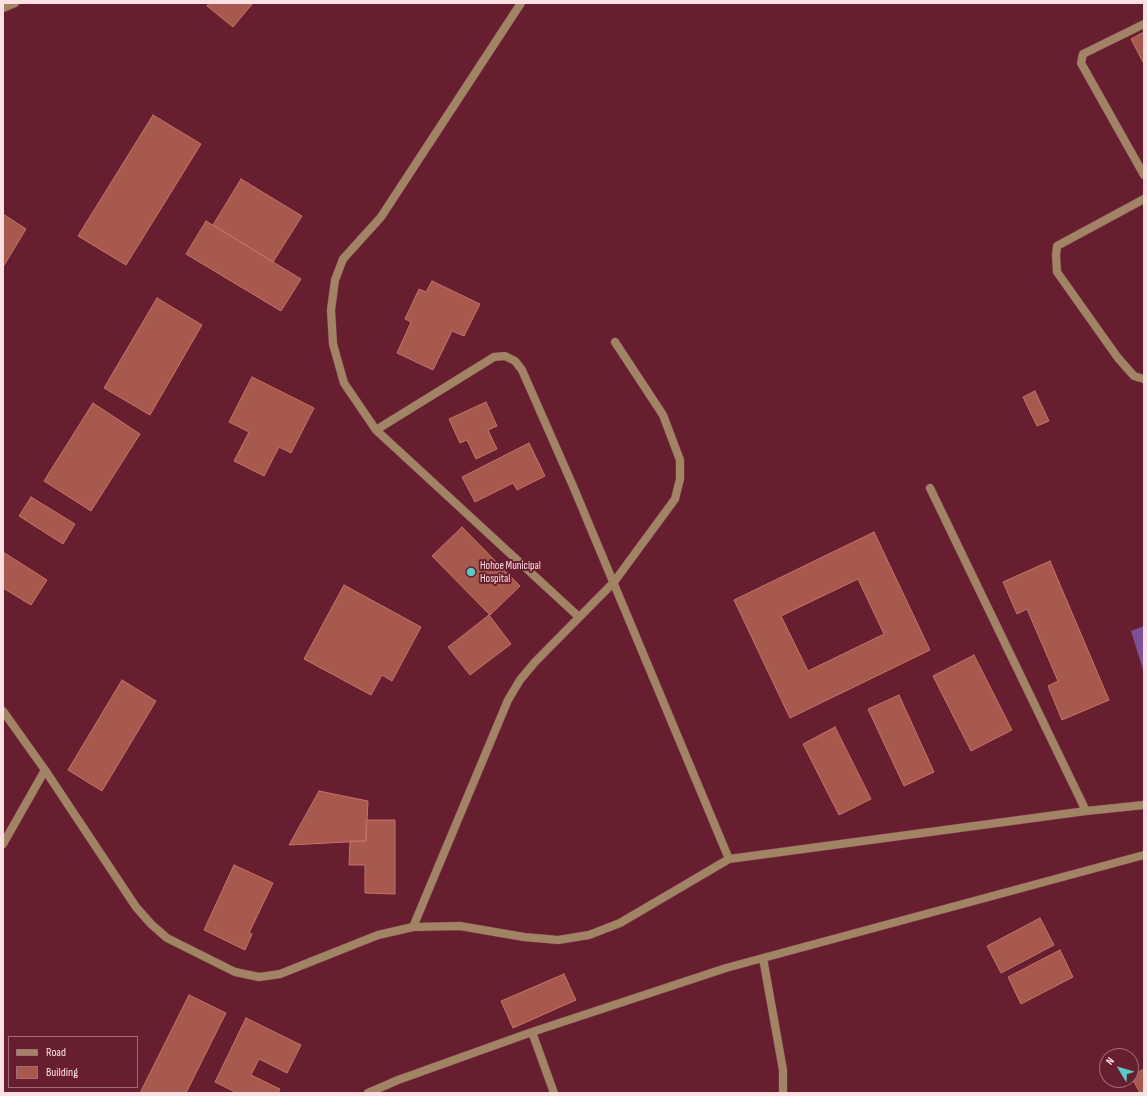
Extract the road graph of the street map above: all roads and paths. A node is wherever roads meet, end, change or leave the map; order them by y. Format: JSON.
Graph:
{"nodes":[{"id":1,"x":15,"y":3,"type":"edge"},
{"id":2,"x":521,"y":3,"type":"edge"},
{"id":3,"x":3,"y":8,"type":"edge"},
{"id":4,"x":1144,"y":24,"type":"edge"},
{"id":5,"x":1144,"y":175,"type":"edge"},
{"id":6,"x":1144,"y":199,"type":"edge"},
{"id":7,"x":615,"y":342,"type":"dead end"},
{"id":8,"x":1144,"y":380,"type":"edge"},
{"id":9,"x":376,"y":430,"type":"junction"},
{"id":10,"x":930,"y":488,"type":"dead end"},
{"id":11,"x":614,"y":582,"type":"junction"},
{"id":12,"x":579,"y":617,"type":"junction"},
{"id":13,"x":3,"y":711,"type":"edge"},
{"id":14,"x":45,"y":770,"type":"junction"},
{"id":15,"x":1144,"y":805,"type":"edge"},
{"id":16,"x":1086,"y":811,"type":"junction"},
{"id":17,"x":3,"y":844,"type":"edge"},
{"id":18,"x":1144,"y":855,"type":"edge"},
{"id":19,"x":729,"y":859,"type":"junction"},
{"id":20,"x":413,"y":927,"type":"junction"},
{"id":21,"x":763,"y":958,"type":"junction"},
{"id":22,"x":532,"y":1032,"type":"junction"},
{"id":23,"x":368,"y":1093,"type":"edge"},
{"id":24,"x":554,"y":1093,"type":"edge"},
{"id":25,"x":783,"y":1093,"type":"edge"}],
"edges":[{"from":1,"to":3,"type":"street"},
{"from":2,"to":9,"type":"street"},
{"from":4,"to":5,"type":"street"},
{"from":6,"to":8,"type":"street"},
{"from":7,"to":11,"type":"street"},
{"from":9,"to":11,"type":"street"},
{"from":9,"to":12,"type":"street"},
{"from":10,"to":16,"type":"street"},
{"from":11,"to":12,"type":"street"},
{"from":11,"to":19,"type":"street"},
{"from":12,"to":20,"type":"street"},
{"from":13,"to":14,"type":"street"},
{"from":14,"to":17,"type":"street"},
{"from":14,"to":20,"type":"street"},
{"from":15,"to":16,"type":"street"},
{"from":16,"to":19,"type":"street"},
{"from":18,"to":21,"type":"street"},
{"from":19,"to":20,"type":"street"},
{"from":21,"to":22,"type":"street"},
{"from":21,"to":25,"type":"street"},
{"from":22,"to":23,"type":"street"},
{"from":22,"to":24,"type":"street"}]}
